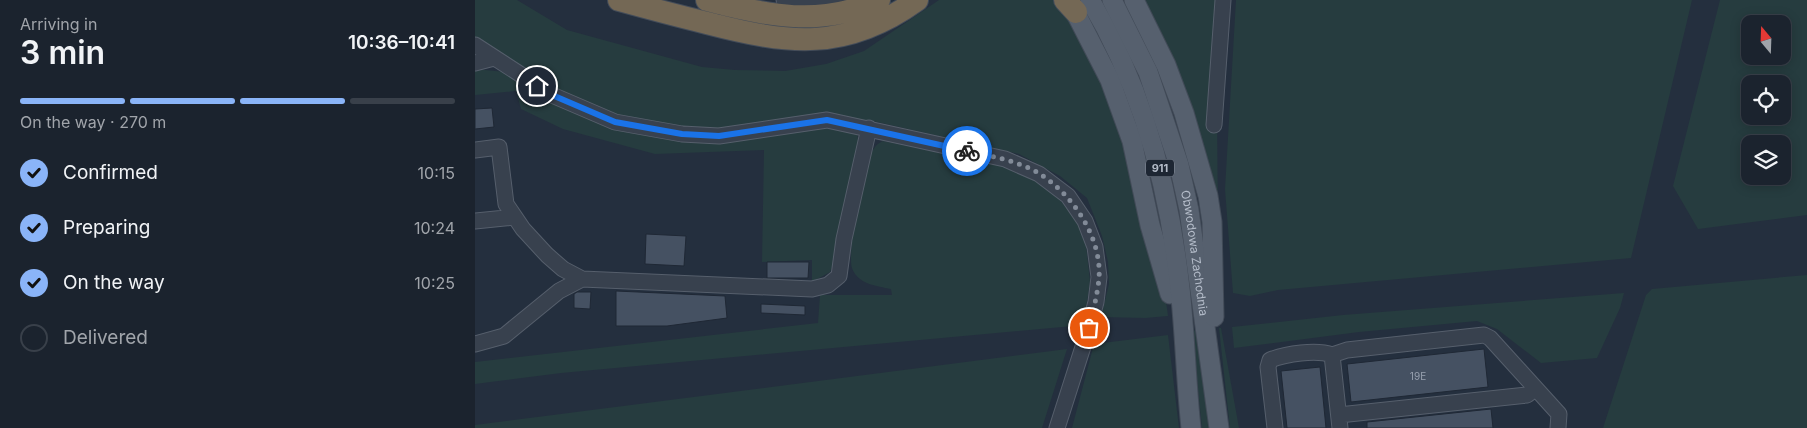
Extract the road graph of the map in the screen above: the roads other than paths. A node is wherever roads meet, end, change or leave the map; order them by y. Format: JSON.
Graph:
{"nodes":[{"id":1,"x":619,"y":0,"type":"edge"},
{"id":2,"x":707,"y":0,"type":"edge"},
{"id":3,"x":784,"y":0,"type":"edge"},
{"id":4,"x":879,"y":0,"type":"edge"},
{"id":5,"x":917,"y":0,"type":"edge"},
{"id":6,"x":1112,"y":0,"type":"edge"},
{"id":7,"x":1134,"y":0,"type":"edge"},
{"id":8,"x":1223,"y":0,"type":"edge"},
{"id":9,"x":853,"y":3,"type":"edge"},
{"id":10,"x":1075,"y":3,"type":"edge"},
{"id":11,"x":475,"y":44,"type":"edge"},
{"id":12,"x":494,"y":58,"type":"junction"},
{"id":13,"x":475,"y":63,"type":"edge"},
{"id":14,"x":1214,"y":125,"type":"dead end"},
{"id":15,"x":869,"y":128,"type":"junction"},
{"id":16,"x":475,"y":150,"type":"edge"},
{"id":17,"x":515,"y":217,"type":"junction"},
{"id":18,"x":475,"y":221,"type":"edge"},
{"id":19,"x":582,"y":279,"type":"junction"},
{"id":20,"x":475,"y":344,"type":"edge"},
{"id":21,"x":1332,"y":355,"type":"junction"},
{"id":22,"x":1535,"y":388,"type":"junction"},
{"id":23,"x":1339,"y":422,"type":"edge"},
{"id":24,"x":1057,"y":428,"type":"edge"},
{"id":25,"x":1191,"y":428,"type":"edge"},
{"id":26,"x":1220,"y":428,"type":"edge"},
{"id":27,"x":1275,"y":428,"type":"edge"},
{"id":28,"x":1558,"y":428,"type":"edge"}],
"edges":[{"from":1,"to":5,"type":"highway"},
{"from":2,"to":9,"type":"highway"},
{"from":3,"to":9,"type":"street"},
{"from":4,"to":9,"type":"highway"},
{"from":6,"to":26,"type":"main road","name":"Obwodowa Zachodnia","number":"911"},
{"from":7,"to":26,"type":"main road"},
{"from":8,"to":14,"type":"street"},
{"from":10,"to":25,"type":"main road"},
{"from":11,"to":12,"type":"street"},
{"from":12,"to":13,"type":"street"},
{"from":12,"to":15,"type":"street"},
{"from":15,"to":19,"type":"street"},
{"from":15,"to":24,"type":"street"},
{"from":16,"to":17,"type":"street"},
{"from":17,"to":18,"type":"street"},
{"from":17,"to":19,"type":"street"},
{"from":19,"to":20,"type":"street"},
{"from":21,"to":22,"type":"street"},
{"from":21,"to":23,"type":"street"},
{"from":21,"to":27,"type":"street"},
{"from":22,"to":23,"type":"street"},
{"from":22,"to":28,"type":"street"}]}
